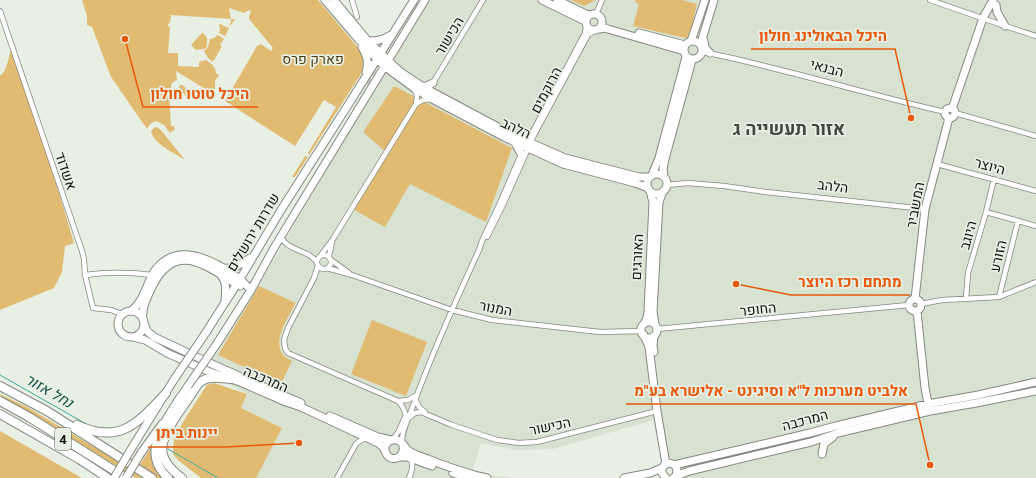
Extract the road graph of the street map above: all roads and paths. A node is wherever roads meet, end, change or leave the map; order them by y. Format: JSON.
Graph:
{"nodes":[{"id":1,"x":325,"y":0,"type":"edge"},
{"id":2,"x":329,"y":0,"type":"edge"},
{"id":3,"x":334,"y":0,"type":"edge"},
{"id":4,"x":352,"y":0,"type":"edge"},
{"id":5,"x":414,"y":0,"type":"edge"},
{"id":6,"x":425,"y":0,"type":"edge"},
{"id":7,"x":482,"y":0,"type":"edge"},
{"id":8,"x":542,"y":0,"type":"edge"},
{"id":9,"x":558,"y":0,"type":"edge"},
{"id":10,"x":602,"y":0,"type":"edge"},
{"id":11,"x":705,"y":0,"type":"edge"},
{"id":12,"x":714,"y":0,"type":"edge"},
{"id":13,"x":930,"y":0,"type":"edge"},
{"id":14,"x":995,"y":2,"type":"edge"},
{"id":15,"x":0,"y":11,"type":"edge"},
{"id":16,"x":596,"y":14,"type":"junction"},
{"id":17,"x":357,"y":17,"type":"dead end"},
{"id":18,"x":984,"y":18,"type":"junction"},
{"id":19,"x":586,"y":20,"type":"junction"},
{"id":20,"x":602,"y":21,"type":"junction"},
{"id":21,"x":1006,"y":26,"type":"junction"},
{"id":22,"x":397,"y":29,"type":"junction"},
{"id":23,"x":597,"y":29,"type":"junction"},
{"id":24,"x":703,"y":36,"type":"junction"},
{"id":25,"x":1036,"y":36,"type":"edge"},
{"id":26,"x":363,"y":40,"type":"junction"},
{"id":27,"x":395,"y":49,"type":"junction"},
{"id":28,"x":701,"y":49,"type":"junction"},
{"id":29,"x":688,"y":51,"type":"junction"},
{"id":30,"x":710,"y":53,"type":"junction"},
{"id":31,"x":378,"y":56,"type":"junction"},
{"id":32,"x":386,"y":64,"type":"junction"},
{"id":33,"x":400,"y":75,"type":"junction"},
{"id":34,"x":433,"y":83,"type":"junction"},
{"id":35,"x":361,"y":85,"type":"junction"},
{"id":36,"x":423,"y":87,"type":"junction"},
{"id":37,"x":414,"y":88,"type":"junction"},
{"id":38,"x":368,"y":91,"type":"junction"},
{"id":39,"x":434,"y":96,"type":"junction"},
{"id":40,"x":416,"y":104,"type":"junction"},
{"id":41,"x":950,"y":113,"type":"junction"},
{"id":42,"x":1036,"y":136,"type":"edge"},
{"id":43,"x":515,"y":139,"type":"junction"},
{"id":44,"x":531,"y":143,"type":"junction"},
{"id":45,"x":523,"y":155,"type":"junction"},
{"id":46,"x":938,"y":164,"type":"junction"},
{"id":47,"x":651,"y":176,"type":"junction"},
{"id":48,"x":664,"y":177,"type":"junction"},
{"id":49,"x":994,"y":179,"type":"junction"},
{"id":50,"x":665,"y":188,"type":"junction"},
{"id":51,"x":649,"y":189,"type":"junction"},
{"id":52,"x":1036,"y":191,"type":"edge"},
{"id":53,"x":925,"y":209,"type":"junction"},
{"id":54,"x":986,"y":212,"type":"junction"},
{"id":55,"x":1018,"y":221,"type":"junction"},
{"id":56,"x":1036,"y":226,"type":"edge"},
{"id":57,"x":281,"y":236,"type":"junction"},
{"id":58,"x":333,"y":239,"type":"junction"},
{"id":59,"x":286,"y":244,"type":"junction"},
{"id":60,"x":274,"y":248,"type":"junction"},
{"id":61,"x":308,"y":255,"type":"junction"},
{"id":62,"x":320,"y":256,"type":"junction"},
{"id":63,"x":252,"y":257,"type":"junction"},
{"id":64,"x":330,"y":258,"type":"junction"},
{"id":65,"x":321,"y":266,"type":"junction"},
{"id":66,"x":220,"y":270,"type":"junction"},
{"id":67,"x":85,"y":275,"type":"junction"},
{"id":68,"x":152,"y":275,"type":"junction"},
{"id":69,"x":352,"y":275,"type":"junction"},
{"id":70,"x":238,"y":281,"type":"junction"},
{"id":71,"x":1036,"y":282,"type":"edge"},
{"id":72,"x":252,"y":290,"type":"junction"},
{"id":73,"x":999,"y":297,"type":"junction"},
{"id":74,"x":966,"y":298,"type":"junction"},
{"id":75,"x":915,"y":303,"type":"junction"},
{"id":76,"x":224,"y":304,"type":"junction"},
{"id":77,"x":452,"y":310,"type":"junction"},
{"id":78,"x":131,"y":311,"type":"junction"},
{"id":79,"x":122,"y":314,"type":"junction"},
{"id":80,"x":144,"y":322,"type":"junction"},
{"id":81,"x":643,"y":330,"type":"junction"},
{"id":82,"x":655,"y":330,"type":"junction"},
{"id":83,"x":133,"y":336,"type":"junction"},
{"id":84,"x":231,"y":379,"type":"junction"},
{"id":85,"x":1036,"y":382,"type":"edge"},
{"id":86,"x":0,"y":386,"type":"edge"},
{"id":87,"x":1036,"y":390,"type":"edge"},
{"id":88,"x":166,"y":393,"type":"junction"},
{"id":89,"x":180,"y":398,"type":"junction"},
{"id":90,"x":415,"y":398,"type":"junction"},
{"id":91,"x":0,"y":401,"type":"edge"},
{"id":92,"x":398,"y":401,"type":"junction"},
{"id":93,"x":928,"y":404,"type":"junction"},
{"id":94,"x":47,"y":411,"type":"junction"},
{"id":95,"x":657,"y":411,"type":"junction"},
{"id":96,"x":930,"y":411,"type":"junction"},
{"id":97,"x":0,"y":414,"type":"edge"},
{"id":98,"x":426,"y":414,"type":"junction"},
{"id":99,"x":407,"y":417,"type":"junction"},
{"id":100,"x":352,"y":431,"type":"junction"},
{"id":101,"x":838,"y":433,"type":"junction"},
{"id":102,"x":368,"y":438,"type":"junction"},
{"id":103,"x":392,"y":440,"type":"junction"},
{"id":104,"x":811,"y":442,"type":"junction"},
{"id":105,"x":356,"y":444,"type":"junction"},
{"id":106,"x":403,"y":445,"type":"junction"},
{"id":107,"x":385,"y":451,"type":"junction"},
{"id":108,"x":399,"y":457,"type":"junction"},
{"id":109,"x":410,"y":458,"type":"junction"},
{"id":110,"x":425,"y":464,"type":"junction"},
{"id":111,"x":668,"y":465,"type":"junction"},
{"id":112,"x":412,"y":471,"type":"junction"},
{"id":113,"x":674,"y":477,"type":"edge"},
{"id":114,"x":108,"y":478,"type":"edge"},
{"id":115,"x":114,"y":478,"type":"edge"},
{"id":116,"x":126,"y":478,"type":"edge"},
{"id":117,"x":152,"y":478,"type":"edge"},
{"id":118,"x":168,"y":478,"type":"edge"},
{"id":119,"x":182,"y":478,"type":"edge"},
{"id":120,"x":337,"y":478,"type":"edge"},
{"id":121,"x":409,"y":478,"type":"edge"},
{"id":122,"x":468,"y":478,"type":"edge"},
{"id":123,"x":487,"y":478,"type":"edge"},
{"id":124,"x":624,"y":478,"type":"edge"},
{"id":125,"x":664,"y":478,"type":"edge"}],
"edges":[{"from":1,"to":26,"type":"street"},
{"from":2,"to":26,"type":"street"},
{"from":3,"to":26,"type":"street"},
{"from":4,"to":17,"type":"street"},
{"from":5,"to":22,"type":"street","name":"שדרות ירושלים"},
{"from":6,"to":27,"type":"street","name":"שדרות ירושלים"},
{"from":7,"to":34,"type":"street","name":"הכישור"},
{"from":8,"to":19,"type":"street"},
{"from":9,"to":19,"type":"street"},
{"from":10,"to":16,"type":"street"},
{"from":11,"to":29,"type":"street"},
{"from":12,"to":24,"type":"street"},
{"from":13,"to":18,"type":"street"},
{"from":14,"to":18,"type":"street","name":"המשביר"},
{"from":14,"to":21,"type":"street"},
{"from":15,"to":67,"type":"street","name":"אשדוד"},
{"from":16,"to":19,"type":"street"},
{"from":16,"to":20,"type":"street"},
{"from":18,"to":21,"type":"street"},
{"from":18,"to":41,"type":"street","name":"המשביר"},
{"from":19,"to":23,"type":"street"},
{"from":19,"to":44,"type":"street","name":"הרוקמים"},
{"from":20,"to":23,"type":"street"},
{"from":20,"to":29,"type":"street"},
{"from":21,"to":25,"type":"street"},
{"from":22,"to":26,"type":"street"},
{"from":22,"to":31,"type":"street","name":"שדרות ירושלים"},
{"from":23,"to":29,"type":"street"},
{"from":23,"to":44,"type":"street","name":"הרוקמים"},
{"from":24,"to":28,"type":"street"},
{"from":24,"to":30,"type":"street"},
{"from":26,"to":31,"type":"street","name":"הלהב"},
{"from":26,"to":35,"type":"street"},
{"from":27,"to":32,"type":"street","name":"שדרות ירושלים"},
{"from":27,"to":33,"type":"street"},
{"from":28,"to":29,"type":"street"},
{"from":28,"to":29,"type":"street"},
{"from":28,"to":30,"type":"street","name":"הבנאי"},
{"from":29,"to":47,"type":"street"},
{"from":29,"to":48,"type":"street"},
{"from":30,"to":41,"type":"street","name":"הבנאי"},
{"from":31,"to":32,"type":"street","name":"הלהב"},
{"from":31,"to":35,"type":"street","name":"שדרות ירושלים"},
{"from":32,"to":33,"type":"street","name":"הלהב"},
{"from":32,"to":38,"type":"street","name":"שדרות ירושלים"},
{"from":33,"to":36,"type":"street","name":"הלהב"},
{"from":33,"to":37,"type":"street","name":"הלהב"},
{"from":33,"to":38,"type":"street"},
{"from":34,"to":36,"type":"street"},
{"from":34,"to":39,"type":"street"},
{"from":35,"to":63,"type":"street","name":"שדרות ירושלים"},
{"from":36,"to":39,"type":"street","name":"הלהב"},
{"from":37,"to":39,"type":"street","name":"הלהב"},
{"from":37,"to":40,"type":"street"},
{"from":38,"to":57,"type":"street","name":"שדרות ירושלים"},
{"from":39,"to":40,"type":"street"},
{"from":39,"to":43,"type":"street","name":"הלהב"},
{"from":40,"to":58,"type":"street"},
{"from":41,"to":42,"type":"street","name":"הבנאי"},
{"from":41,"to":46,"type":"street","name":"המשביר"},
{"from":43,"to":44,"type":"street","name":"הלהב"},
{"from":43,"to":45,"type":"street"},
{"from":44,"to":45,"type":"street","name":"הרוקמים"},
{"from":44,"to":45,"type":"street"},
{"from":44,"to":47,"type":"street","name":"הלהב"},
{"from":44,"to":51,"type":"street","name":"הלהב"},
{"from":45,"to":77,"type":"street","name":"הרוקמים"},
{"from":46,"to":49,"type":"street","name":"היוצר"},
{"from":46,"to":53,"type":"street","name":"המשביר"},
{"from":47,"to":48,"type":"street"},
{"from":47,"to":51,"type":"street"},
{"from":48,"to":50,"type":"street"},
{"from":49,"to":52,"type":"street","name":"היוצר"},
{"from":49,"to":54,"type":"street","name":"היוגב"},
{"from":50,"to":51,"type":"street"},
{"from":50,"to":53,"type":"street","name":"הלהב"},
{"from":50,"to":82,"type":"street","name":"האורגים"},
{"from":51,"to":81,"type":"street","name":"האורגים"},
{"from":53,"to":75,"type":"street","name":"המשביר"},
{"from":54,"to":55,"type":"street"},
{"from":54,"to":74,"type":"street","name":"היוגב"},
{"from":55,"to":56,"type":"street"},
{"from":55,"to":73,"type":"street","name":"הזורע"},
{"from":57,"to":59,"type":"street"},
{"from":57,"to":60,"type":"street","name":"שדרות ירושלים"},
{"from":58,"to":62,"type":"street"},
{"from":58,"to":64,"type":"street"},
{"from":59,"to":60,"type":"street"},
{"from":59,"to":61,"type":"street","name":"המנור"},
{"from":60,"to":72,"type":"street","name":"שדרות ירושלים"},
{"from":61,"to":62,"type":"street","name":"המנור"},
{"from":61,"to":65,"type":"street","name":"המנור"},
{"from":62,"to":64,"type":"street","name":"המנור"},
{"from":62,"to":65,"type":"street"},
{"from":63,"to":66,"type":"street"},
{"from":63,"to":70,"type":"street","name":"שדרות ירושלים"},
{"from":64,"to":65,"type":"street"},
{"from":64,"to":69,"type":"street","name":"המנור"},
{"from":65,"to":69,"type":"street","name":"המנור"},
{"from":65,"to":92,"type":"street"},
{"from":66,"to":68,"type":"street"},
{"from":66,"to":70,"type":"street"},
{"from":66,"to":76,"type":"street"},
{"from":66,"to":80,"type":"street"},
{"from":67,"to":68,"type":"street"},
{"from":67,"to":79,"type":"street","name":"אשדוד"},
{"from":68,"to":78,"type":"street"},
{"from":69,"to":77,"type":"street","name":"המנור"},
{"from":70,"to":72,"type":"street"},
{"from":70,"to":76,"type":"street","name":"שדרות ירושלים"},
{"from":71,"to":73,"type":"street","name":"החופר"},
{"from":72,"to":89,"type":"street","name":"שדרות ירושלים","bridge":true},
{"from":73,"to":74,"type":"street","name":"החופר"},
{"from":74,"to":75,"type":"street","name":"החופר"},
{"from":75,"to":82,"type":"street","name":"החופר"},
{"from":75,"to":93,"type":"street"},
{"from":76,"to":88,"type":"street","name":"שדרות ירושלים","bridge":true},
{"from":77,"to":81,"type":"street","name":"המנור"},
{"from":77,"to":90,"type":"street","name":"הרוקמים"},
{"from":78,"to":79,"type":"street"},
{"from":78,"to":80,"type":"street"},
{"from":79,"to":83,"type":"street"},
{"from":80,"to":83,"type":"street"},
{"from":80,"to":103,"type":"street","name":"המרכבה"},
{"from":81,"to":82,"type":"street"},
{"from":81,"to":82,"type":"street"},
{"from":81,"to":95,"type":"street"},
{"from":82,"to":111,"type":"street","name":"האורגים"},
{"from":83,"to":84,"type":"street","name":"המרכבה"},
{"from":84,"to":100,"type":"street","name":"המרכבה"},
{"from":84,"to":119,"type":"highway"},
{"from":85,"to":93,"type":"street","name":"המרכבה"},
{"from":86,"to":94,"type":"highway"},
{"from":87,"to":96,"type":"street","name":"המרכבה"},
{"from":88,"to":94,"type":"highway"},
{"from":88,"to":115,"type":"street","name":"שדרות ירושלים","bridge":true},
{"from":89,"to":116,"type":"street","name":"שדרות ירושלים","bridge":true},
{"from":89,"to":118,"type":"highway"},
{"from":90,"to":92,"type":"street"},
{"from":90,"to":98,"type":"street"},
{"from":90,"to":99,"type":"street","name":"הרוקמים"},
{"from":91,"to":116,"type":"highway","number":"4"},
{"from":92,"to":99,"type":"street"},
{"from":93,"to":96,"type":"street"},
{"from":93,"to":111,"type":"street","name":"המרכבה"},
{"from":94,"to":117,"type":"highway"},
{"from":95,"to":98,"type":"street","name":"הכישור"},
{"from":95,"to":111,"type":"street"},
{"from":96,"to":101,"type":"street","name":"המרכבה"},
{"from":97,"to":114,"type":"highway","number":"4"},
{"from":98,"to":99,"type":"street"},
{"from":99,"to":103,"type":"street","name":"הרוקמים"},
{"from":99,"to":106,"type":"street","name":"הרוקמים"},
{"from":100,"to":102,"type":"street","name":"המרכבה"},
{"from":100,"to":105,"type":"street"},
{"from":101,"to":104,"type":"street","name":"המרכבה"},
{"from":101,"to":104,"type":"street"},
{"from":102,"to":105,"type":"street"},
{"from":102,"to":107,"type":"street","name":"המרכבה"},
{"from":103,"to":106,"type":"street"},
{"from":103,"to":107,"type":"street"},
{"from":104,"to":113,"type":"street","name":"המרכבה"},
{"from":105,"to":120,"type":"street"},
{"from":106,"to":108,"type":"street"},
{"from":106,"to":123,"type":"street"},
{"from":107,"to":108,"type":"street"},
{"from":108,"to":109,"type":"street"},
{"from":109,"to":110,"type":"street"},
{"from":109,"to":112,"type":"street"},
{"from":110,"to":112,"type":"street"},
{"from":110,"to":122,"type":"street"},
{"from":111,"to":113,"type":"street"},
{"from":111,"to":124,"type":"street","name":"המרכבה"},
{"from":111,"to":125,"type":"street"},
{"from":112,"to":121,"type":"street"}]}
